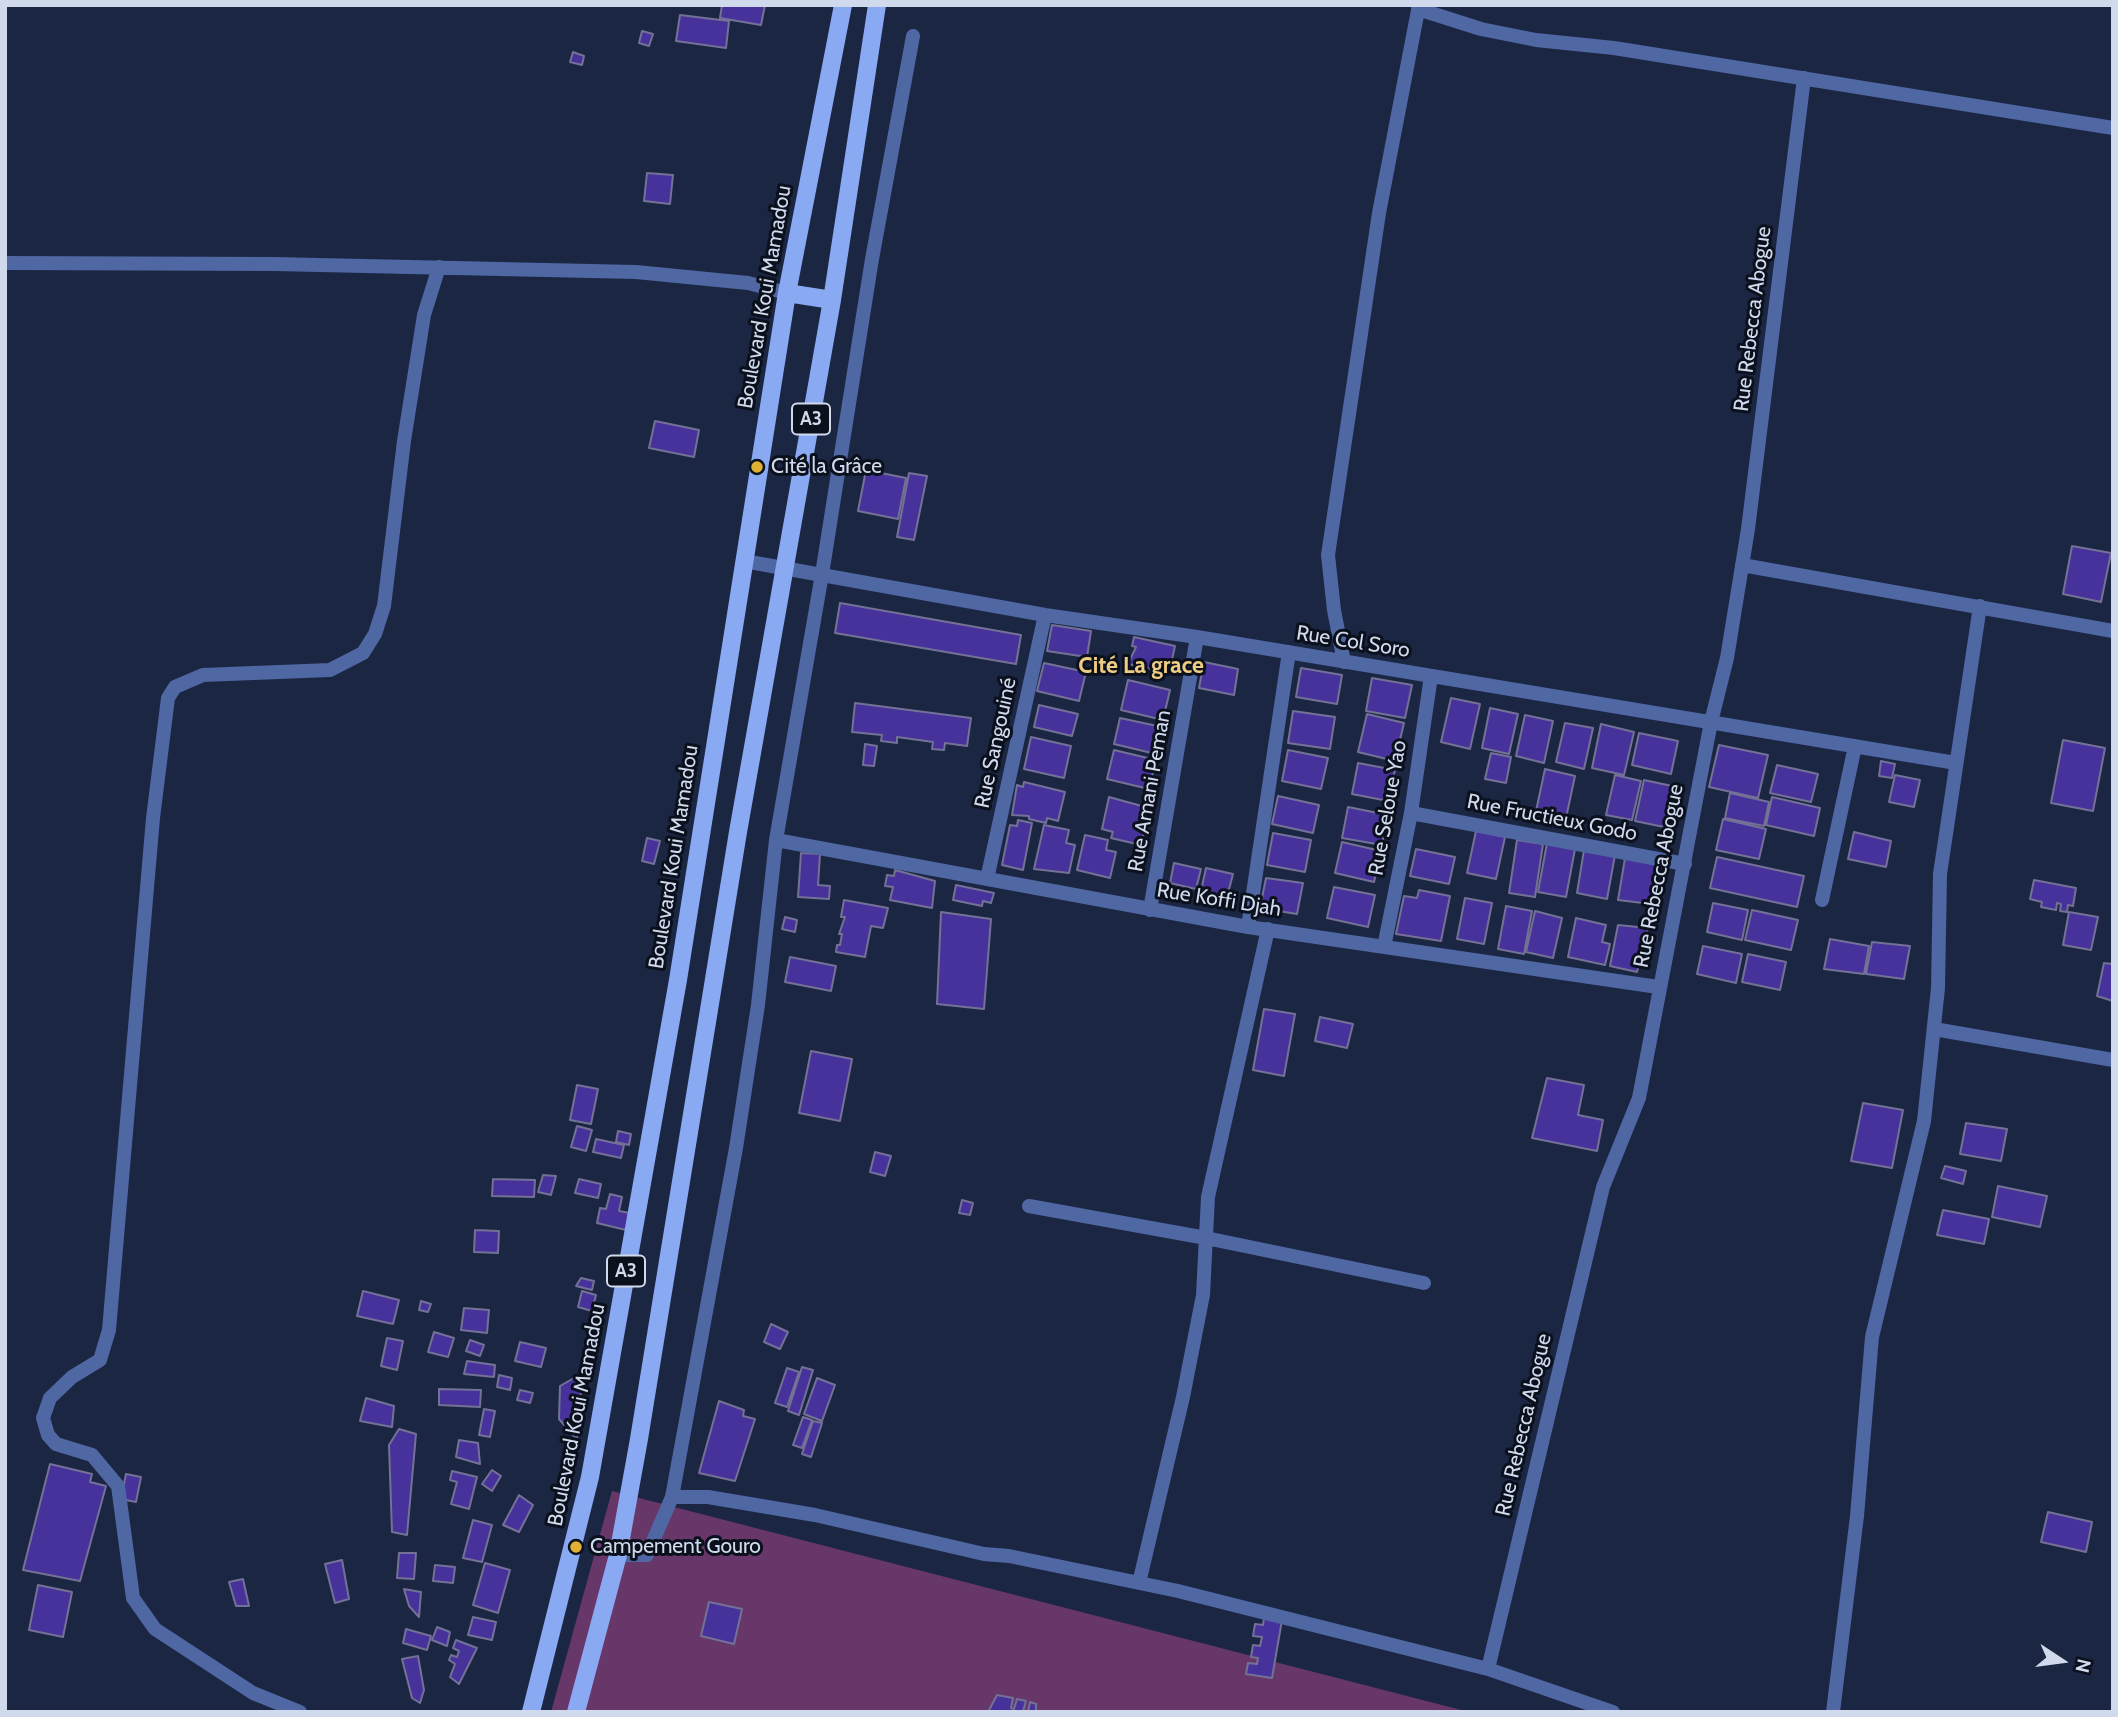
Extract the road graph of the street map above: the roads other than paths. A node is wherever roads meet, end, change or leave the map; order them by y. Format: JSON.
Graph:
{"nodes":[{"id":1,"x":843,"y":5,"type":"edge"},
{"id":2,"x":877,"y":5,"type":"edge"},
{"id":3,"x":1418,"y":7,"type":"edge"},
{"id":4,"x":913,"y":36,"type":"dead end"},
{"id":5,"x":1804,"y":78,"type":"junction"},
{"id":6,"x":2113,"y":128,"type":"edge"},
{"id":7,"x":5,"y":263,"type":"edge"},
{"id":8,"x":439,"y":267,"type":"junction"},
{"id":9,"x":787,"y":293,"type":"junction"},
{"id":10,"x":832,"y":300,"type":"junction"},
{"id":11,"x":744,"y":561,"type":"junction"},
{"id":12,"x":1742,"y":565,"type":"junction"},
{"id":13,"x":785,"y":568,"type":"junction"},
{"id":14,"x":822,"y":574,"type":"junction"},
{"id":15,"x":1980,"y":606,"type":"junction"},
{"id":16,"x":1045,"y":615,"type":"junction"},
{"id":17,"x":2113,"y":631,"type":"edge"},
{"id":18,"x":1197,"y":637,"type":"junction"},
{"id":19,"x":1289,"y":652,"type":"junction"},
{"id":20,"x":1344,"y":662,"type":"junction"},
{"id":21,"x":1431,"y":676,"type":"junction"},
{"id":22,"x":1711,"y":722,"type":"junction"},
{"id":23,"x":1855,"y":746,"type":"junction"},
{"id":24,"x":1956,"y":763,"type":"junction"},
{"id":25,"x":1410,"y":813,"type":"junction"},
{"id":26,"x":776,"y":839,"type":"junction"},
{"id":27,"x":1685,"y":864,"type":"junction"},
{"id":28,"x":987,"y":880,"type":"junction"},
{"id":29,"x":1822,"y":900,"type":"dead end"},
{"id":30,"x":1150,"y":910,"type":"junction"},
{"id":31,"x":1248,"y":927,"type":"junction"},
{"id":32,"x":1268,"y":929,"type":"junction"},
{"id":33,"x":1384,"y":947,"type":"junction"},
{"id":34,"x":1658,"y":987,"type":"junction"},
{"id":35,"x":1934,"y":1029,"type":"junction"},
{"id":36,"x":2113,"y":1060,"type":"edge"},
{"id":37,"x":1029,"y":1206,"type":"dead end"},
{"id":38,"x":1206,"y":1238,"type":"junction"},
{"id":39,"x":1424,"y":1283,"type":"dead end"},
{"id":40,"x":673,"y":1497,"type":"junction"},
{"id":41,"x":618,"y":1555,"type":"junction"},
{"id":42,"x":1139,"y":1583,"type":"junction"},
{"id":43,"x":1488,"y":1669,"type":"junction"},
{"id":44,"x":300,"y":1712,"type":"edge"},
{"id":45,"x":531,"y":1712,"type":"edge"},
{"id":46,"x":576,"y":1712,"type":"edge"},
{"id":47,"x":1613,"y":1712,"type":"edge"},
{"id":48,"x":1833,"y":1712,"type":"edge"}],
"edges":[{"from":1,"to":9,"type":"main road","name":"Boulevard Koui Mamadou","number":"A3"},
{"from":2,"to":10,"type":"main road","number":"A3"},
{"from":3,"to":5,"type":"street"},
{"from":3,"to":20,"type":"street"},
{"from":4,"to":14,"type":"street"},
{"from":5,"to":6,"type":"street"},
{"from":5,"to":12,"type":"street","name":"Rue Rebecca Abogue"},
{"from":7,"to":8,"type":"street"},
{"from":8,"to":9,"type":"street"},
{"from":8,"to":44,"type":"street"},
{"from":9,"to":10,"type":"main road"},
{"from":9,"to":11,"type":"main road","name":"Boulevard Koui Mamadou","number":"A3"},
{"from":10,"to":13,"type":"main road","number":"A3"},
{"from":11,"to":13,"type":"street","name":"Rue Col Soro"},
{"from":11,"to":45,"type":"main road","name":"Boulevard Koui Mamadou","number":"A3"},
{"from":12,"to":15,"type":"street"},
{"from":12,"to":22,"type":"street","name":"Rue Rebecca Abogue"},
{"from":13,"to":14,"type":"street","name":"Rue Col Soro"},
{"from":13,"to":41,"type":"main road","number":"A3"},
{"from":14,"to":16,"type":"street","name":"Rue Col Soro"},
{"from":14,"to":26,"type":"street"},
{"from":15,"to":17,"type":"street"},
{"from":15,"to":24,"type":"street"},
{"from":16,"to":18,"type":"street","name":"Rue Col Soro"},
{"from":16,"to":28,"type":"street","name":"Rue Sangouiné"},
{"from":18,"to":19,"type":"street","name":"Rue Col Soro"},
{"from":18,"to":30,"type":"street","name":"Rue Amani Peman"},
{"from":19,"to":20,"type":"street","name":"Rue Col Soro"},
{"from":19,"to":31,"type":"street"},
{"from":20,"to":21,"type":"street","name":"Rue Col Soro"},
{"from":21,"to":22,"type":"street","name":"Rue Col Soro"},
{"from":21,"to":25,"type":"street","name":"Rue Seloue Yao"},
{"from":22,"to":23,"type":"street","name":"Rue Col Soro"},
{"from":22,"to":27,"type":"street","name":"Rue Rebecca Abogue"},
{"from":23,"to":24,"type":"street","name":"Rue Col Soro"},
{"from":23,"to":29,"type":"street"},
{"from":24,"to":35,"type":"street"},
{"from":25,"to":27,"type":"street","name":"Rue Fructieux Godo"},
{"from":25,"to":33,"type":"street","name":"Rue Seloue Yao"},
{"from":26,"to":28,"type":"street","name":"Rue Koffi Djah"},
{"from":26,"to":40,"type":"street"},
{"from":27,"to":34,"type":"street","name":"Rue Rebecca Abogue"},
{"from":28,"to":30,"type":"street","name":"Rue Koffi Djah"},
{"from":30,"to":31,"type":"street","name":"Rue Koffi Djah"},
{"from":31,"to":32,"type":"street","name":"Rue Koffi Djah"},
{"from":32,"to":33,"type":"street","name":"Rue Koffi Djah"},
{"from":32,"to":38,"type":"street"},
{"from":33,"to":34,"type":"street","name":"Rue Koffi Djah"},
{"from":34,"to":43,"type":"street","name":"Rue Rebecca Abogue"},
{"from":35,"to":36,"type":"street"},
{"from":35,"to":48,"type":"street"},
{"from":37,"to":38,"type":"street"},
{"from":38,"to":39,"type":"street"},
{"from":38,"to":42,"type":"street"},
{"from":40,"to":41,"type":"street"},
{"from":40,"to":42,"type":"street"},
{"from":41,"to":46,"type":"main road","number":"A3"},
{"from":42,"to":43,"type":"street"},
{"from":43,"to":47,"type":"street"}]}
